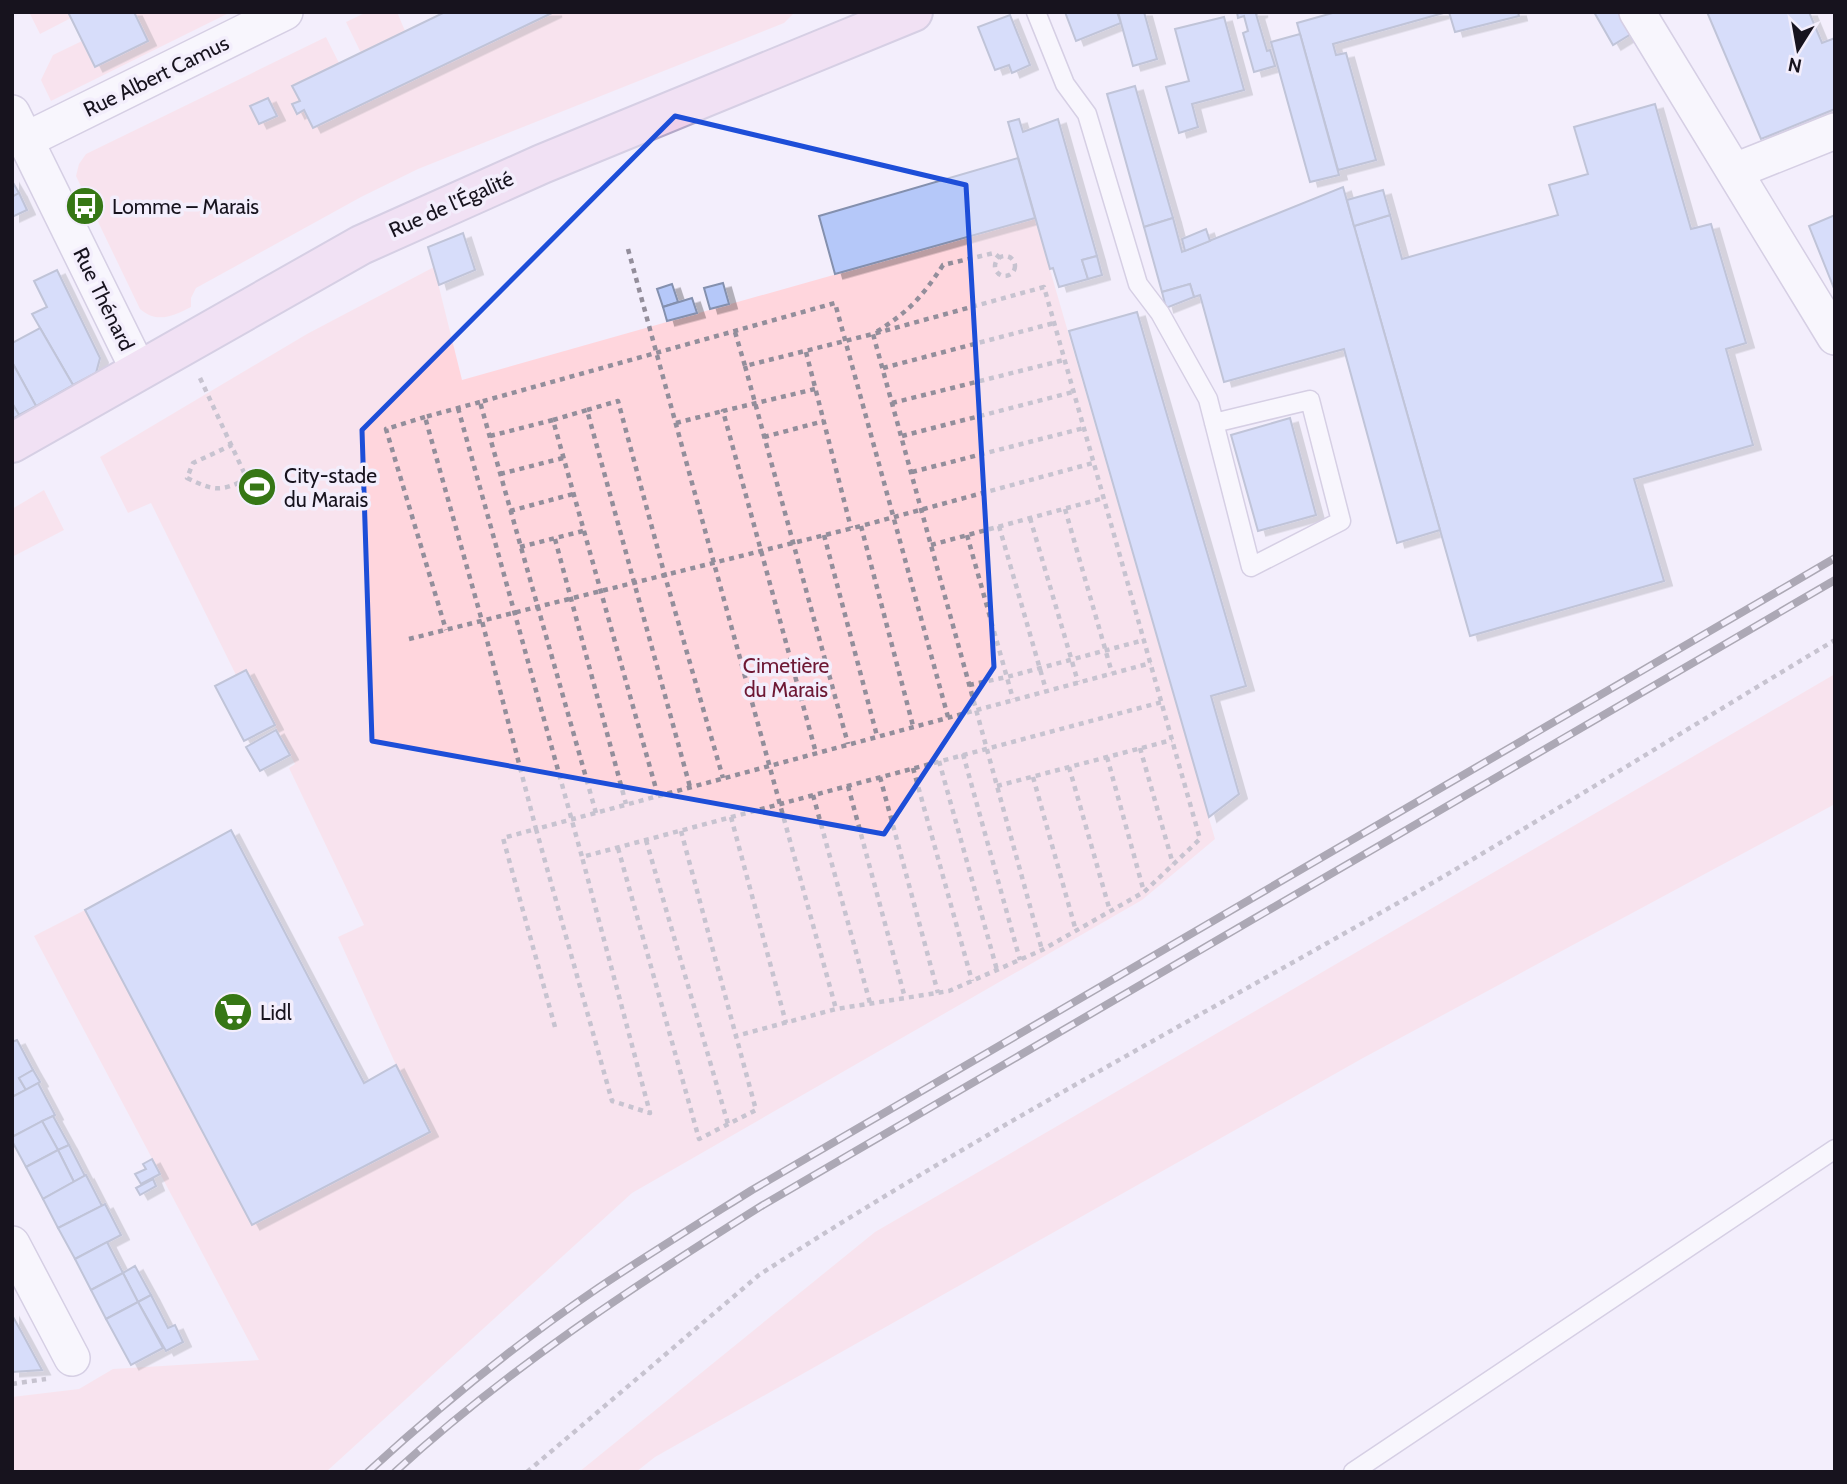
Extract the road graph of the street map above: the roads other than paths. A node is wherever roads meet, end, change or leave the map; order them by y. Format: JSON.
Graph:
{"nodes":[{"id":1,"x":285,"y":12,"type":"edge"},
{"id":2,"x":913,"y":12,"type":"edge"},
{"id":3,"x":1036,"y":12,"type":"edge"},
{"id":4,"x":1637,"y":12,"type":"edge"},
{"id":5,"x":861,"y":22,"type":"edge"},
{"id":6,"x":19,"y":127,"type":"edge"},
{"id":7,"x":1835,"y":131,"type":"edge"},
{"id":8,"x":1735,"y":171,"type":"junction"},
{"id":9,"x":1835,"y":337,"type":"edge"},
{"id":10,"x":139,"y":371,"type":"junction"},
{"id":11,"x":1214,"y":423,"type":"junction"},
{"id":12,"x":12,"y":443,"type":"edge"},
{"id":13,"x":1835,"y":1149,"type":"edge"},
{"id":14,"x":12,"y":1244,"type":"edge"},
{"id":15,"x":72,"y":1358,"type":"dead end"},
{"id":16,"x":1353,"y":1472,"type":"edge"}],
"edges":[{"from":1,"to":6,"type":"street","name":"Rue Albert Camus"},
{"from":2,"to":5,"type":"street","name":"Rue de l'Égalité"},
{"from":3,"to":11,"type":"lane"},
{"from":4,"to":8,"type":"street"},
{"from":5,"to":10,"type":"street","name":"Rue de l'Égalité"},
{"from":6,"to":10,"type":"street","name":"Rue Thénard"},
{"from":7,"to":8,"type":"street"},
{"from":8,"to":9,"type":"street"},
{"from":10,"to":12,"type":"street","name":"Rue de l'Égalité"},
{"from":11,"to":11,"type":"lane"},
{"from":13,"to":16,"type":"lane"},
{"from":14,"to":15,"type":"street"}]}
